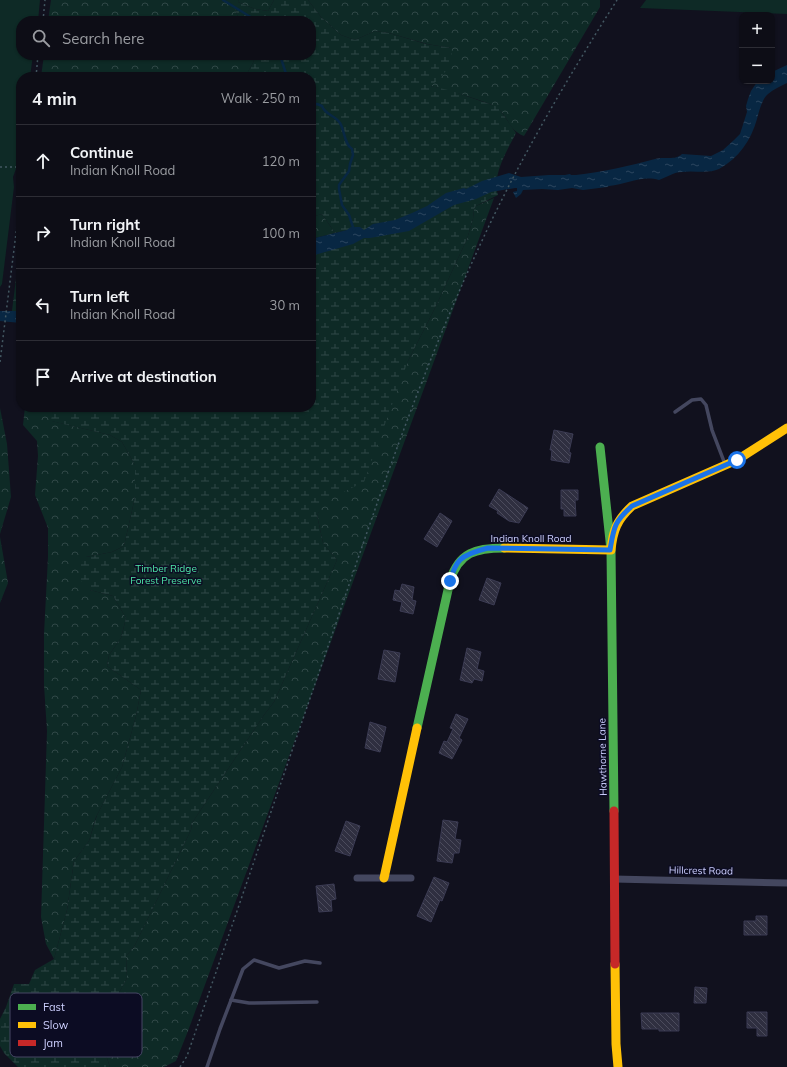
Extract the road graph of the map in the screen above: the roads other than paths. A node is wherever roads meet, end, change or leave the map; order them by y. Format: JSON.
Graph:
{"nodes":[{"id":1,"x":675,"y":412,"type":"dead end"},
{"id":2,"x":786,"y":432,"type":"edge"},
{"id":3,"x":600,"y":447,"type":"dead end"},
{"id":4,"x":725,"y":465,"type":"junction"},
{"id":5,"x":610,"y":550,"type":"junction"},
{"id":6,"x":357,"y":878,"type":"dead end"},
{"id":7,"x":384,"y":878,"type":"junction"},
{"id":8,"x":411,"y":878,"type":"dead end"},
{"id":9,"x":614,"y":879,"type":"junction"},
{"id":10,"x":787,"y":883,"type":"edge"},
{"id":11,"x":320,"y":963,"type":"dead end"},
{"id":12,"x":231,"y":1000,"type":"junction"},
{"id":13,"x":317,"y":1002,"type":"dead end"},
{"id":14,"x":207,"y":1067,"type":"edge"},
{"id":15,"x":618,"y":1067,"type":"edge"}],
"edges":[{"from":1,"to":4,"type":"lane"},
{"from":2,"to":4,"type":"street"},
{"from":3,"to":5,"type":"street","name":"Hawthorne Lane"},
{"from":4,"to":5,"type":"street"},
{"from":5,"to":7,"type":"street","name":"Indian Knoll Road"},
{"from":5,"to":9,"type":"street","name":"Hawthorne Lane"},
{"from":6,"to":7,"type":"street"},
{"from":7,"to":8,"type":"street"},
{"from":9,"to":10,"type":"street","name":"Hillcrest Road"},
{"from":9,"to":15,"type":"street","name":"Hawthorne Lane"},
{"from":11,"to":12,"type":"lane"},
{"from":12,"to":13,"type":"lane"},
{"from":12,"to":14,"type":"lane"}]}
